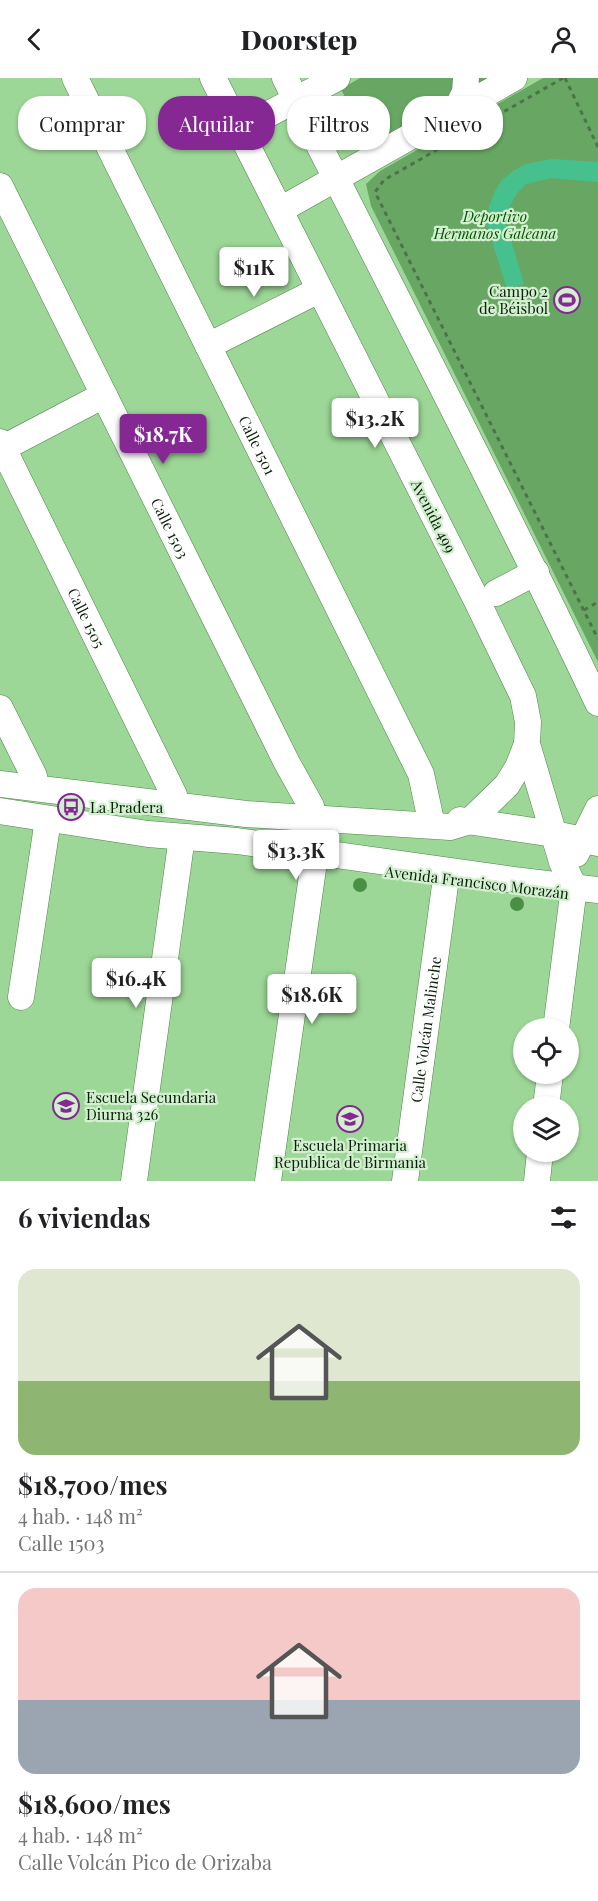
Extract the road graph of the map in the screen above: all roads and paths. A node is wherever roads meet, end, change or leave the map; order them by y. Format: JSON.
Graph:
{"nodes":[{"id":1,"x":75,"y":78,"type":"edge"},
{"id":2,"x":213,"y":78,"type":"edge"},
{"id":3,"x":337,"y":78,"type":"edge"},
{"id":4,"x":466,"y":78,"type":"edge"},
{"id":5,"x":514,"y":78,"type":"edge"},
{"id":6,"x":564,"y":78,"type":"edge"},
{"id":7,"x":290,"y":89,"type":"edge"},
{"id":8,"x":223,"y":96,"type":"edge"},
{"id":9,"x":463,"y":96,"type":"edge"},
{"id":10,"x":483,"y":96,"type":"edge"},
{"id":11,"x":275,"y":101,"type":"edge"},
{"id":12,"x":402,"y":142,"type":"edge"},
{"id":13,"x":598,"y":147,"type":"edge"},
{"id":14,"x":250,"y":150,"type":"edge"},
{"id":15,"x":337,"y":178,"type":"junction"},
{"id":16,"x":0,"y":186,"type":"edge"},
{"id":17,"x":280,"y":210,"type":"junction"},
{"id":18,"x":319,"y":290,"type":"junction"},
{"id":19,"x":208,"y":346,"type":"junction"},
{"id":20,"x":104,"y":395,"type":"junction"},
{"id":21,"x":2,"y":445,"type":"edge"},
{"id":22,"x":536,"y":572,"type":"junction"},
{"id":23,"x":496,"y":593,"type":"dead end"},
{"id":24,"x":598,"y":602,"type":"edge"},
{"id":25,"x":584,"y":610,"type":"junction"},
{"id":26,"x":598,"y":639,"type":"edge"},
{"id":27,"x":598,"y":703,"type":"edge"},
{"id":28,"x":0,"y":708,"type":"edge"},
{"id":29,"x":527,"y":744,"type":"junction"},
{"id":30,"x":0,"y":772,"type":"edge"},
{"id":31,"x":34,"y":776,"type":"junction"},
{"id":32,"x":0,"y":784,"type":"edge"},
{"id":33,"x":174,"y":795,"type":"junction"},
{"id":34,"x":311,"y":806,"type":"junction"},
{"id":35,"x":598,"y":808,"type":"edge"},
{"id":36,"x":0,"y":811,"type":"edge"},
{"id":37,"x":430,"y":816,"type":"junction"},
{"id":38,"x":0,"y":819,"type":"edge"},
{"id":39,"x":470,"y":821,"type":"junction"},
{"id":40,"x":47,"y":826,"type":"junction"},
{"id":41,"x":554,"y":834,"type":"junction"},
{"id":42,"x":591,"y":842,"type":"edge"},
{"id":43,"x":181,"y":844,"type":"junction"},
{"id":44,"x":314,"y":862,"type":"junction"},
{"id":45,"x":446,"y":879,"type":"junction"},
{"id":46,"x":582,"y":887,"type":"edge"},
{"id":47,"x":21,"y":996,"type":"dead end"},
{"id":48,"x":558,"y":1018,"type":"edge"},
{"id":49,"x":539,"y":1162,"type":"edge"},
{"id":50,"x":134,"y":1181,"type":"edge"},
{"id":51,"x":268,"y":1181,"type":"edge"},
{"id":52,"x":405,"y":1181,"type":"edge"},
{"id":53,"x":537,"y":1181,"type":"edge"}],
"edges":[{"from":1,"to":19,"type":"street","name":"Calle 1501"},
{"from":2,"to":8,"type":"street","name":"Avenida 499"},
{"from":3,"to":7,"type":"street"},
{"from":4,"to":9,"type":"street"},
{"from":5,"to":10,"type":"street"},
{"from":6,"to":13,"type":"path"},
{"from":6,"to":25,"type":"path"},
{"from":7,"to":11,"type":"street"},
{"from":7,"to":15,"type":"street"},
{"from":12,"to":15,"type":"street"},
{"from":14,"to":17,"type":"street","name":"Avenida 499"},
{"from":15,"to":17,"type":"street"},
{"from":15,"to":22,"type":"street"},
{"from":16,"to":20,"type":"street","name":"Calle 1503"},
{"from":17,"to":18,"type":"street","name":"Avenida 499"},
{"from":18,"to":19,"type":"street"},
{"from":18,"to":29,"type":"street","name":"Avenida 499"},
{"from":19,"to":37,"type":"street","name":"Calle 1501"},
{"from":20,"to":21,"type":"street"},
{"from":20,"to":34,"type":"street","name":"Calle 1503"},
{"from":21,"to":33,"type":"street","name":"Calle 1505"},
{"from":22,"to":23,"type":"street"},
{"from":22,"to":27,"type":"street"},
{"from":24,"to":25,"type":"path"},
{"from":25,"to":26,"type":"path"},
{"from":28,"to":31,"type":"street"},
{"from":29,"to":39,"type":"street","name":"Avenida 499"},
{"from":29,"to":41,"type":"street"},
{"from":30,"to":31,"type":"street"},
{"from":31,"to":33,"type":"street"},
{"from":32,"to":39,"type":"street"},
{"from":33,"to":34,"type":"street"},
{"from":34,"to":37,"type":"street"},
{"from":35,"to":42,"type":"street"},
{"from":36,"to":46,"type":"street"},
{"from":37,"to":39,"type":"street"},
{"from":38,"to":40,"type":"street","name":"Avenida Francisco Morazán"},
{"from":39,"to":41,"type":"street"},
{"from":40,"to":43,"type":"street","name":"Avenida Francisco Morazán"},
{"from":40,"to":47,"type":"street"},
{"from":41,"to":42,"type":"street"},
{"from":41,"to":46,"type":"street"},
{"from":42,"to":46,"type":"street"},
{"from":43,"to":44,"type":"street","name":"Avenida Francisco Morazán"},
{"from":43,"to":50,"type":"street"},
{"from":44,"to":45,"type":"street","name":"Avenida Francisco Morazán"},
{"from":44,"to":51,"type":"street"},
{"from":45,"to":46,"type":"street","name":"Avenida Francisco Morazán"},
{"from":45,"to":52,"type":"street","name":"Calle Volcán Malinche"},
{"from":46,"to":48,"type":"street"},
{"from":49,"to":53,"type":"street"}]}
